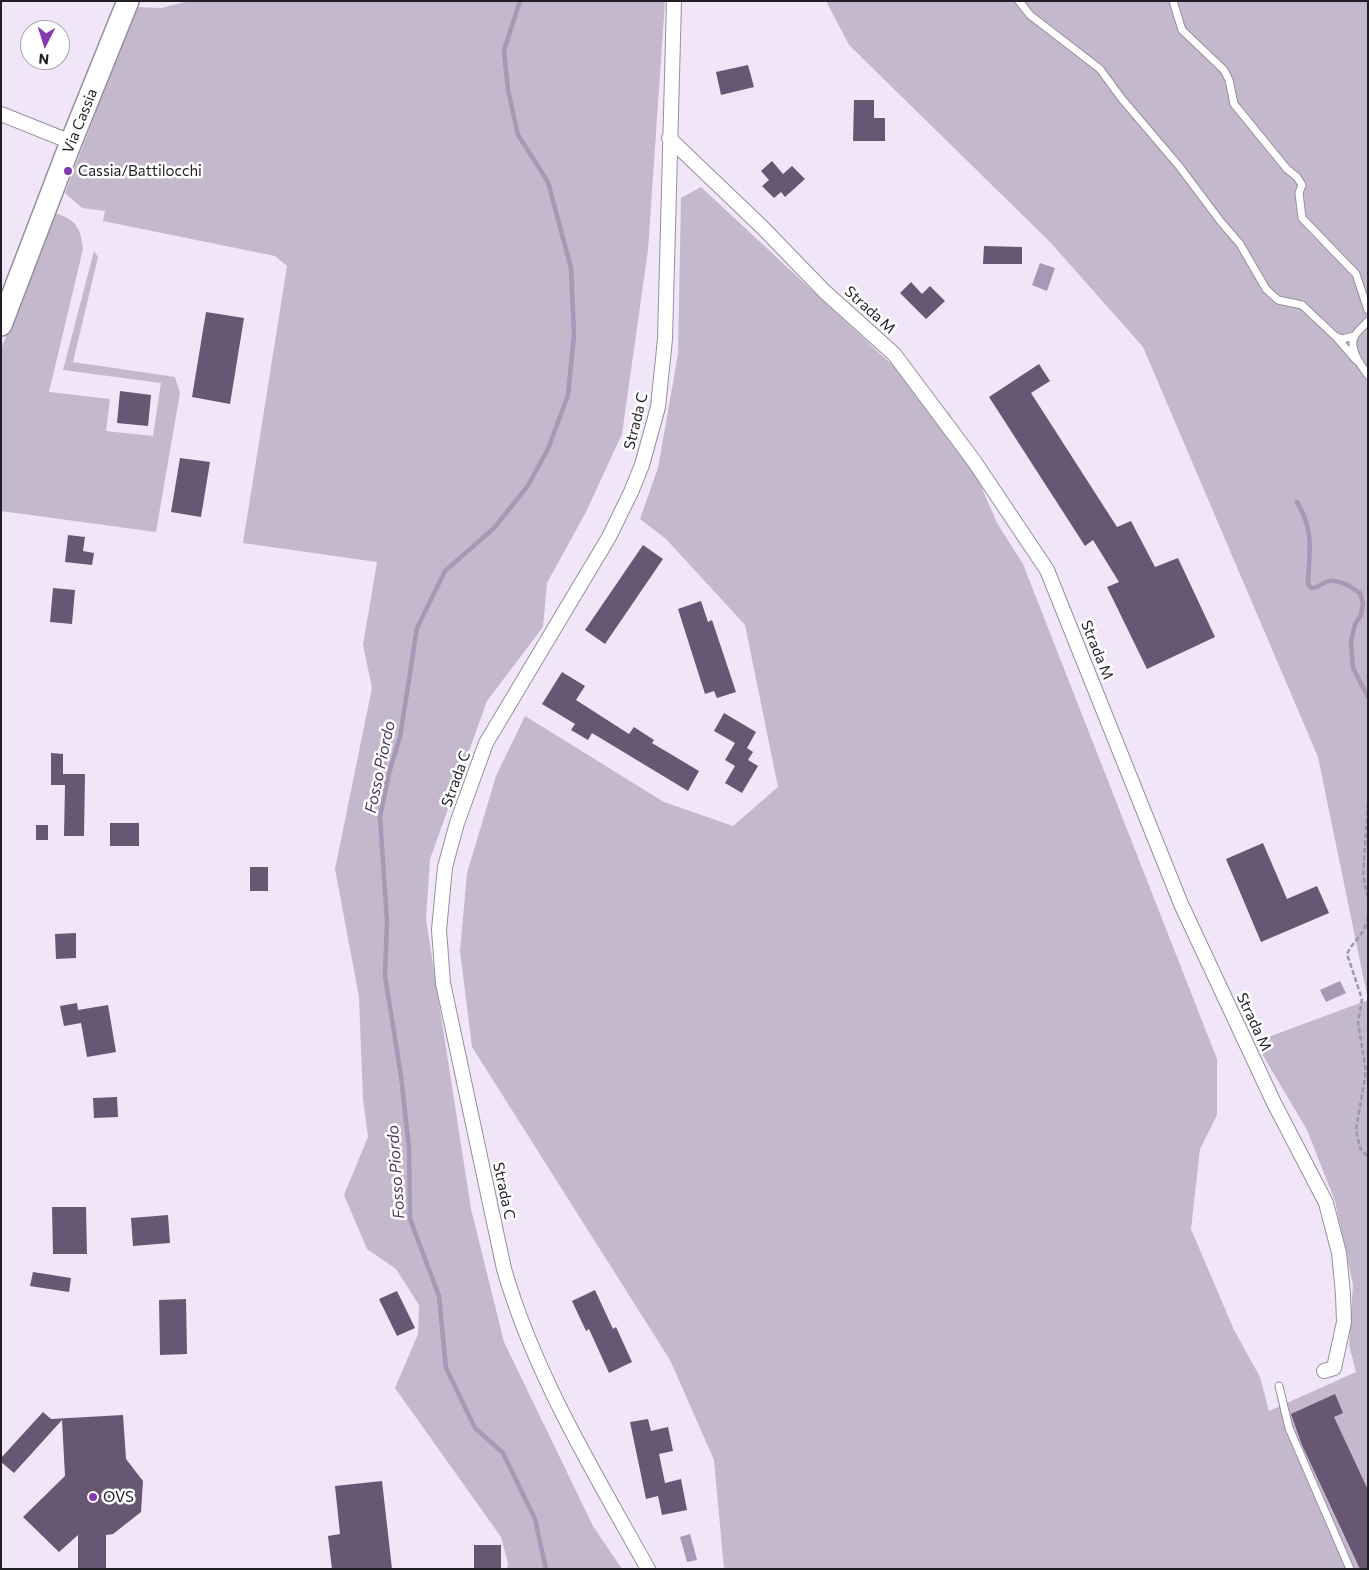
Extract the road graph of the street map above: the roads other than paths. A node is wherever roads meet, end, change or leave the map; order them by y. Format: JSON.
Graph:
{"nodes":[{"id":1,"x":128,"y":1,"type":"edge"},
{"id":2,"x":674,"y":1,"type":"edge"},
{"id":3,"x":1019,"y":1,"type":"edge"},
{"id":4,"x":1173,"y":1,"type":"edge"},
{"id":5,"x":1,"y":114,"type":"edge"},
{"id":6,"x":669,"y":138,"type":"junction"},
{"id":7,"x":71,"y":142,"type":"junction"},
{"id":8,"x":1368,"y":310,"type":"edge"},
{"id":9,"x":1368,"y":321,"type":"edge"},
{"id":10,"x":1,"y":326,"type":"edge"},
{"id":11,"x":1335,"y":336,"type":"junction"},
{"id":12,"x":1354,"y":336,"type":"junction"},
{"id":13,"x":1358,"y":362,"type":"junction"},
{"id":14,"x":1368,"y":375,"type":"edge"},
{"id":15,"x":1324,"y":1371,"type":"dead end"},
{"id":16,"x":1279,"y":1386,"type":"dead end"},
{"id":17,"x":648,"y":1569,"type":"edge"},
{"id":18,"x":1350,"y":1569,"type":"edge"}],
"edges":[{"from":1,"to":7,"type":"main road","name":"Via Cassia"},
{"from":2,"to":6,"type":"street","name":"Strada C"},
{"from":3,"to":11,"type":"lane"},
{"from":4,"to":8,"type":"lane"},
{"from":5,"to":7,"type":"street"},
{"from":6,"to":15,"type":"street","name":"Strada M"},
{"from":6,"to":17,"type":"street","name":"Strada C"},
{"from":7,"to":10,"type":"main road","name":"Via Cassia"},
{"from":9,"to":12,"type":"lane"},
{"from":11,"to":12,"type":"lane"},
{"from":11,"to":13,"type":"lane"},
{"from":12,"to":13,"type":"lane"},
{"from":13,"to":14,"type":"lane"},
{"from":16,"to":18,"type":"lane"}]}
